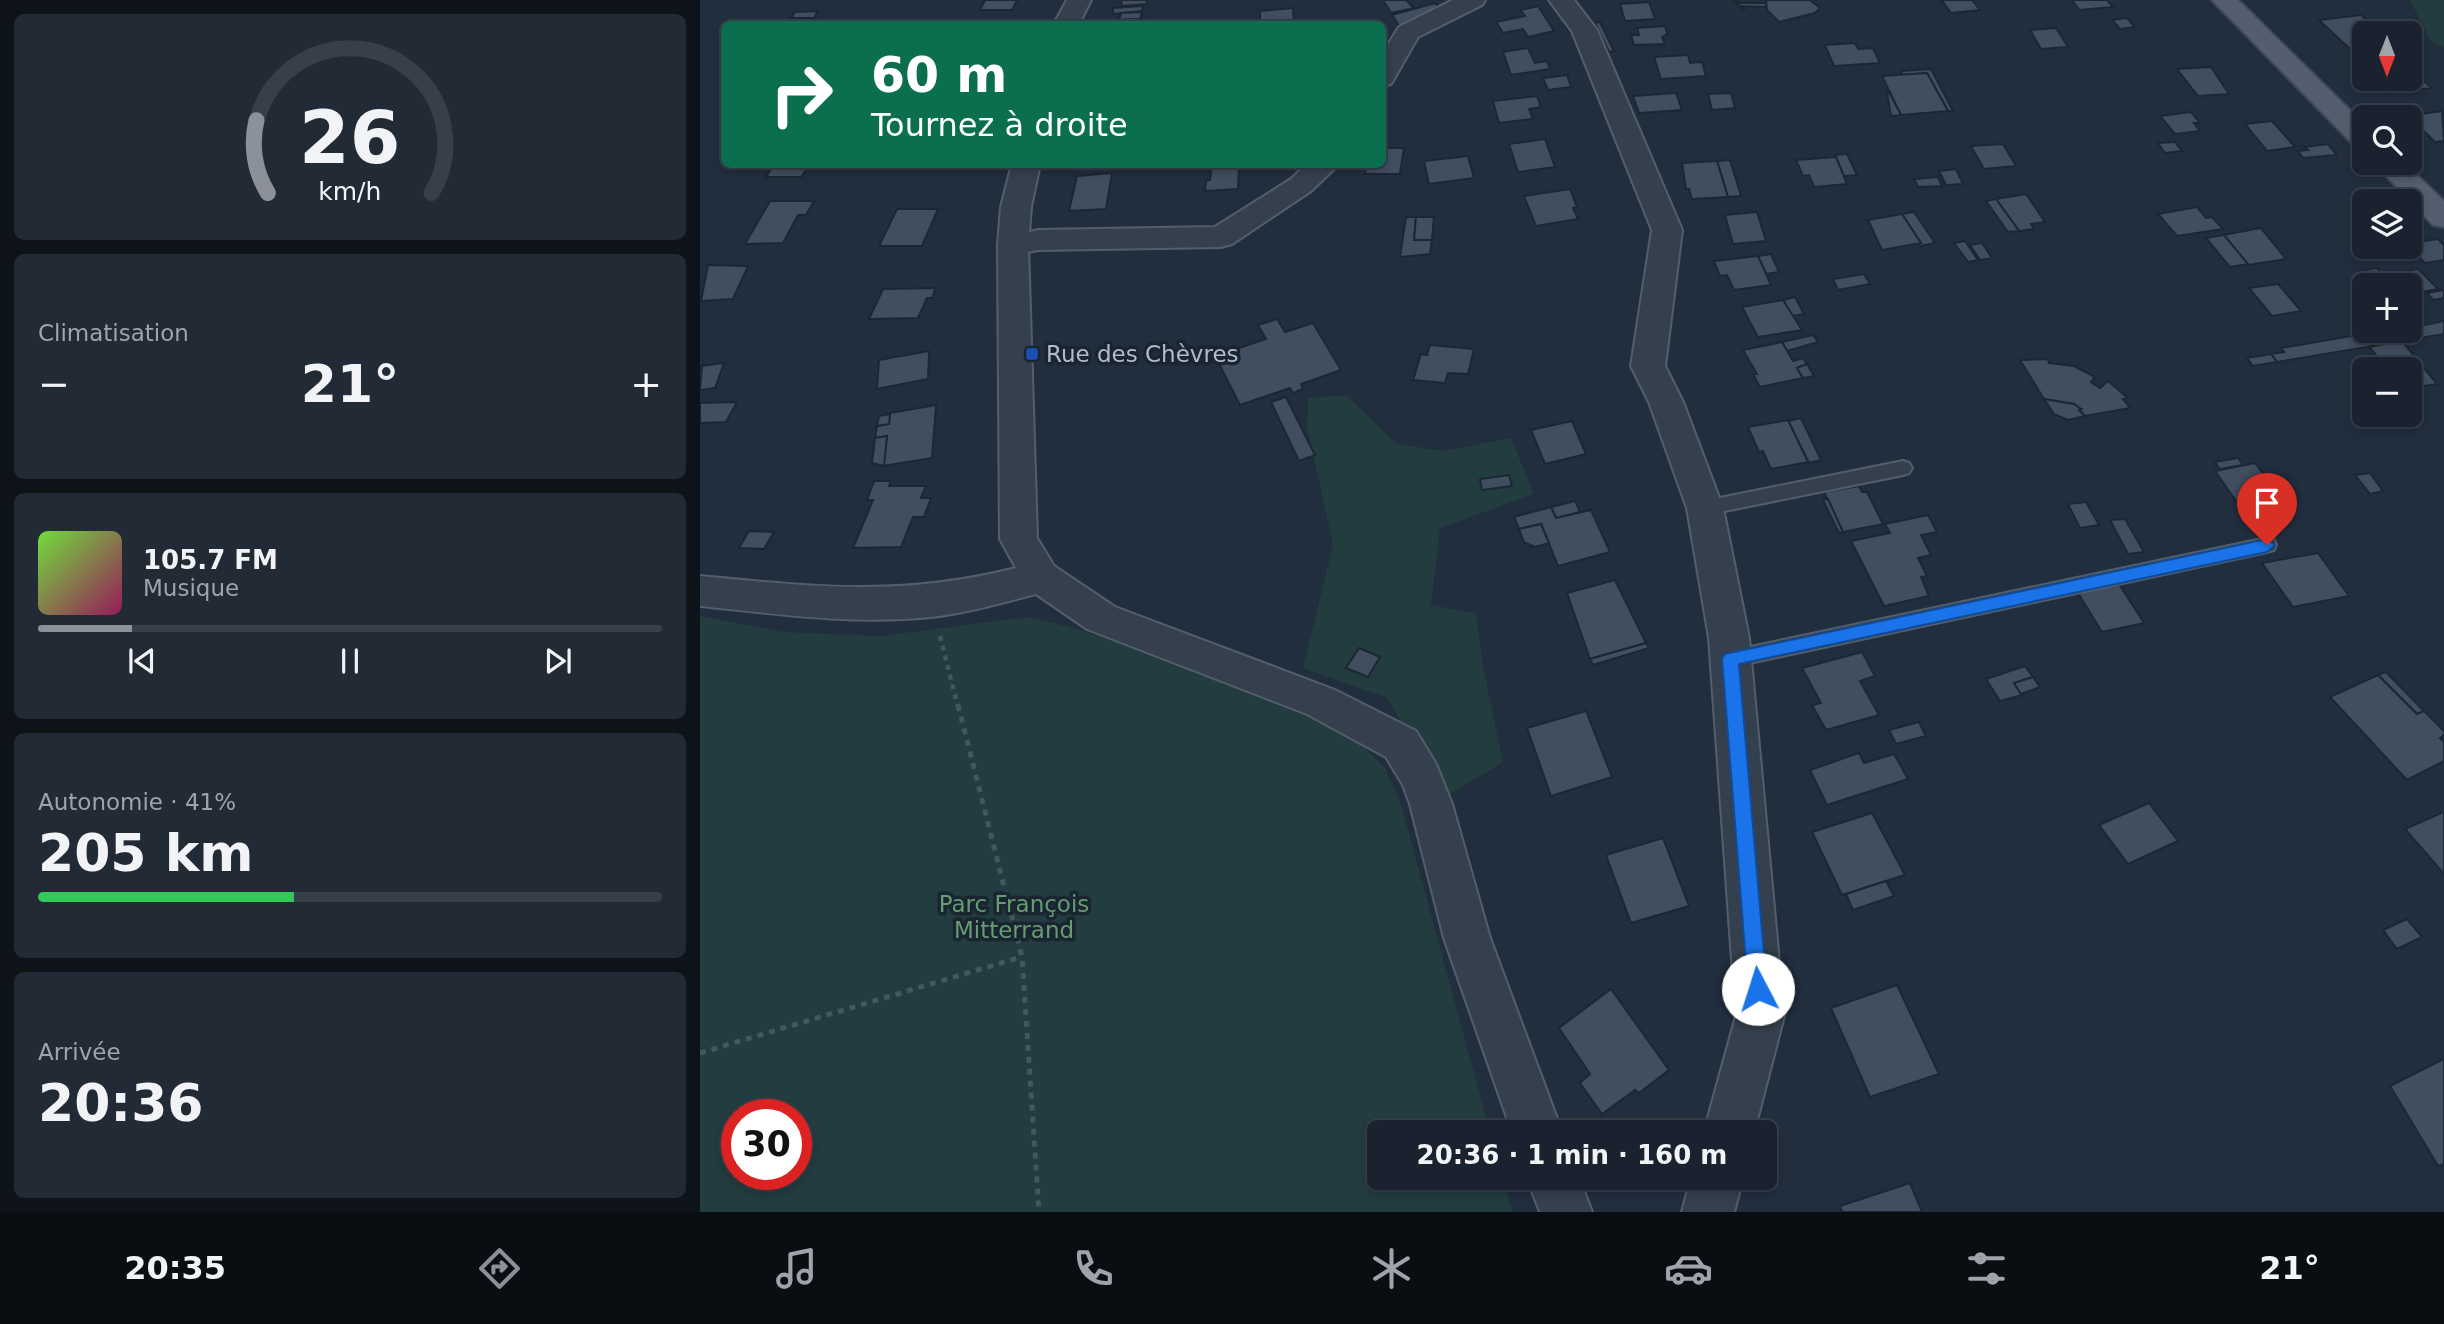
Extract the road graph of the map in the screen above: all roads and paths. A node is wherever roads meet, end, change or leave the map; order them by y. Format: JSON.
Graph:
{"nodes":[{"id":1,"x":1079,"y":0,"type":"edge"},
{"id":2,"x":1473,"y":0,"type":"edge"},
{"id":3,"x":1561,"y":0,"type":"edge"},
{"id":4,"x":2224,"y":0,"type":"edge"},
{"id":5,"x":1068,"y":21,"type":"edge"},
{"id":6,"x":1386,"y":71,"type":"edge"},
{"id":7,"x":2352,"y":127,"type":"edge"},
{"id":8,"x":1025,"y":168,"type":"edge"},
{"id":9,"x":1320,"y":168,"type":"edge"},
{"id":10,"x":2400,"y":175,"type":"edge"},
{"id":11,"x":2444,"y":218,"type":"edge"},
{"id":12,"x":1013,"y":245,"type":"junction"},
{"id":13,"x":1903,"y":468,"type":"dead end"},
{"id":14,"x":1704,"y":508,"type":"junction"},
{"id":15,"x":2267,"y":545,"type":"dead end"},
{"id":16,"x":1041,"y":577,"type":"junction"},
{"id":17,"x":700,"y":591,"type":"edge"},
{"id":18,"x":931,"y":601,"type":"junction"},
{"id":19,"x":1730,"y":649,"type":"junction"},
{"id":20,"x":1022,"y":957,"type":"junction"},
{"id":21,"x":700,"y":1052,"type":"edge"},
{"id":22,"x":1533,"y":1120,"type":"edge"},
{"id":23,"x":1732,"y":1120,"type":"edge"},
{"id":24,"x":1558,"y":1190,"type":"edge"},
{"id":25,"x":1714,"y":1190,"type":"edge"},
{"id":26,"x":1039,"y":1212,"type":"edge"},
{"id":27,"x":1566,"y":1212,"type":"edge"},
{"id":28,"x":1708,"y":1212,"type":"edge"}],
"edges":[{"from":1,"to":5,"type":"street"},
{"from":2,"to":6,"type":"street"},
{"from":3,"to":14,"type":"street"},
{"from":4,"to":7,"type":"main road"},
{"from":8,"to":12,"type":"street"},
{"from":9,"to":12,"type":"street"},
{"from":10,"to":11,"type":"main road"},
{"from":12,"to":16,"type":"street"},
{"from":13,"to":14,"type":"lane"},
{"from":14,"to":19,"type":"street"},
{"from":15,"to":19,"type":"lane"},
{"from":16,"to":18,"type":"street"},
{"from":16,"to":22,"type":"street"},
{"from":17,"to":18,"type":"street"},
{"from":18,"to":20,"type":"path"},
{"from":19,"to":23,"type":"street"},
{"from":20,"to":21,"type":"path"},
{"from":20,"to":26,"type":"path"},
{"from":24,"to":27,"type":"street"},
{"from":25,"to":28,"type":"street"}]}
